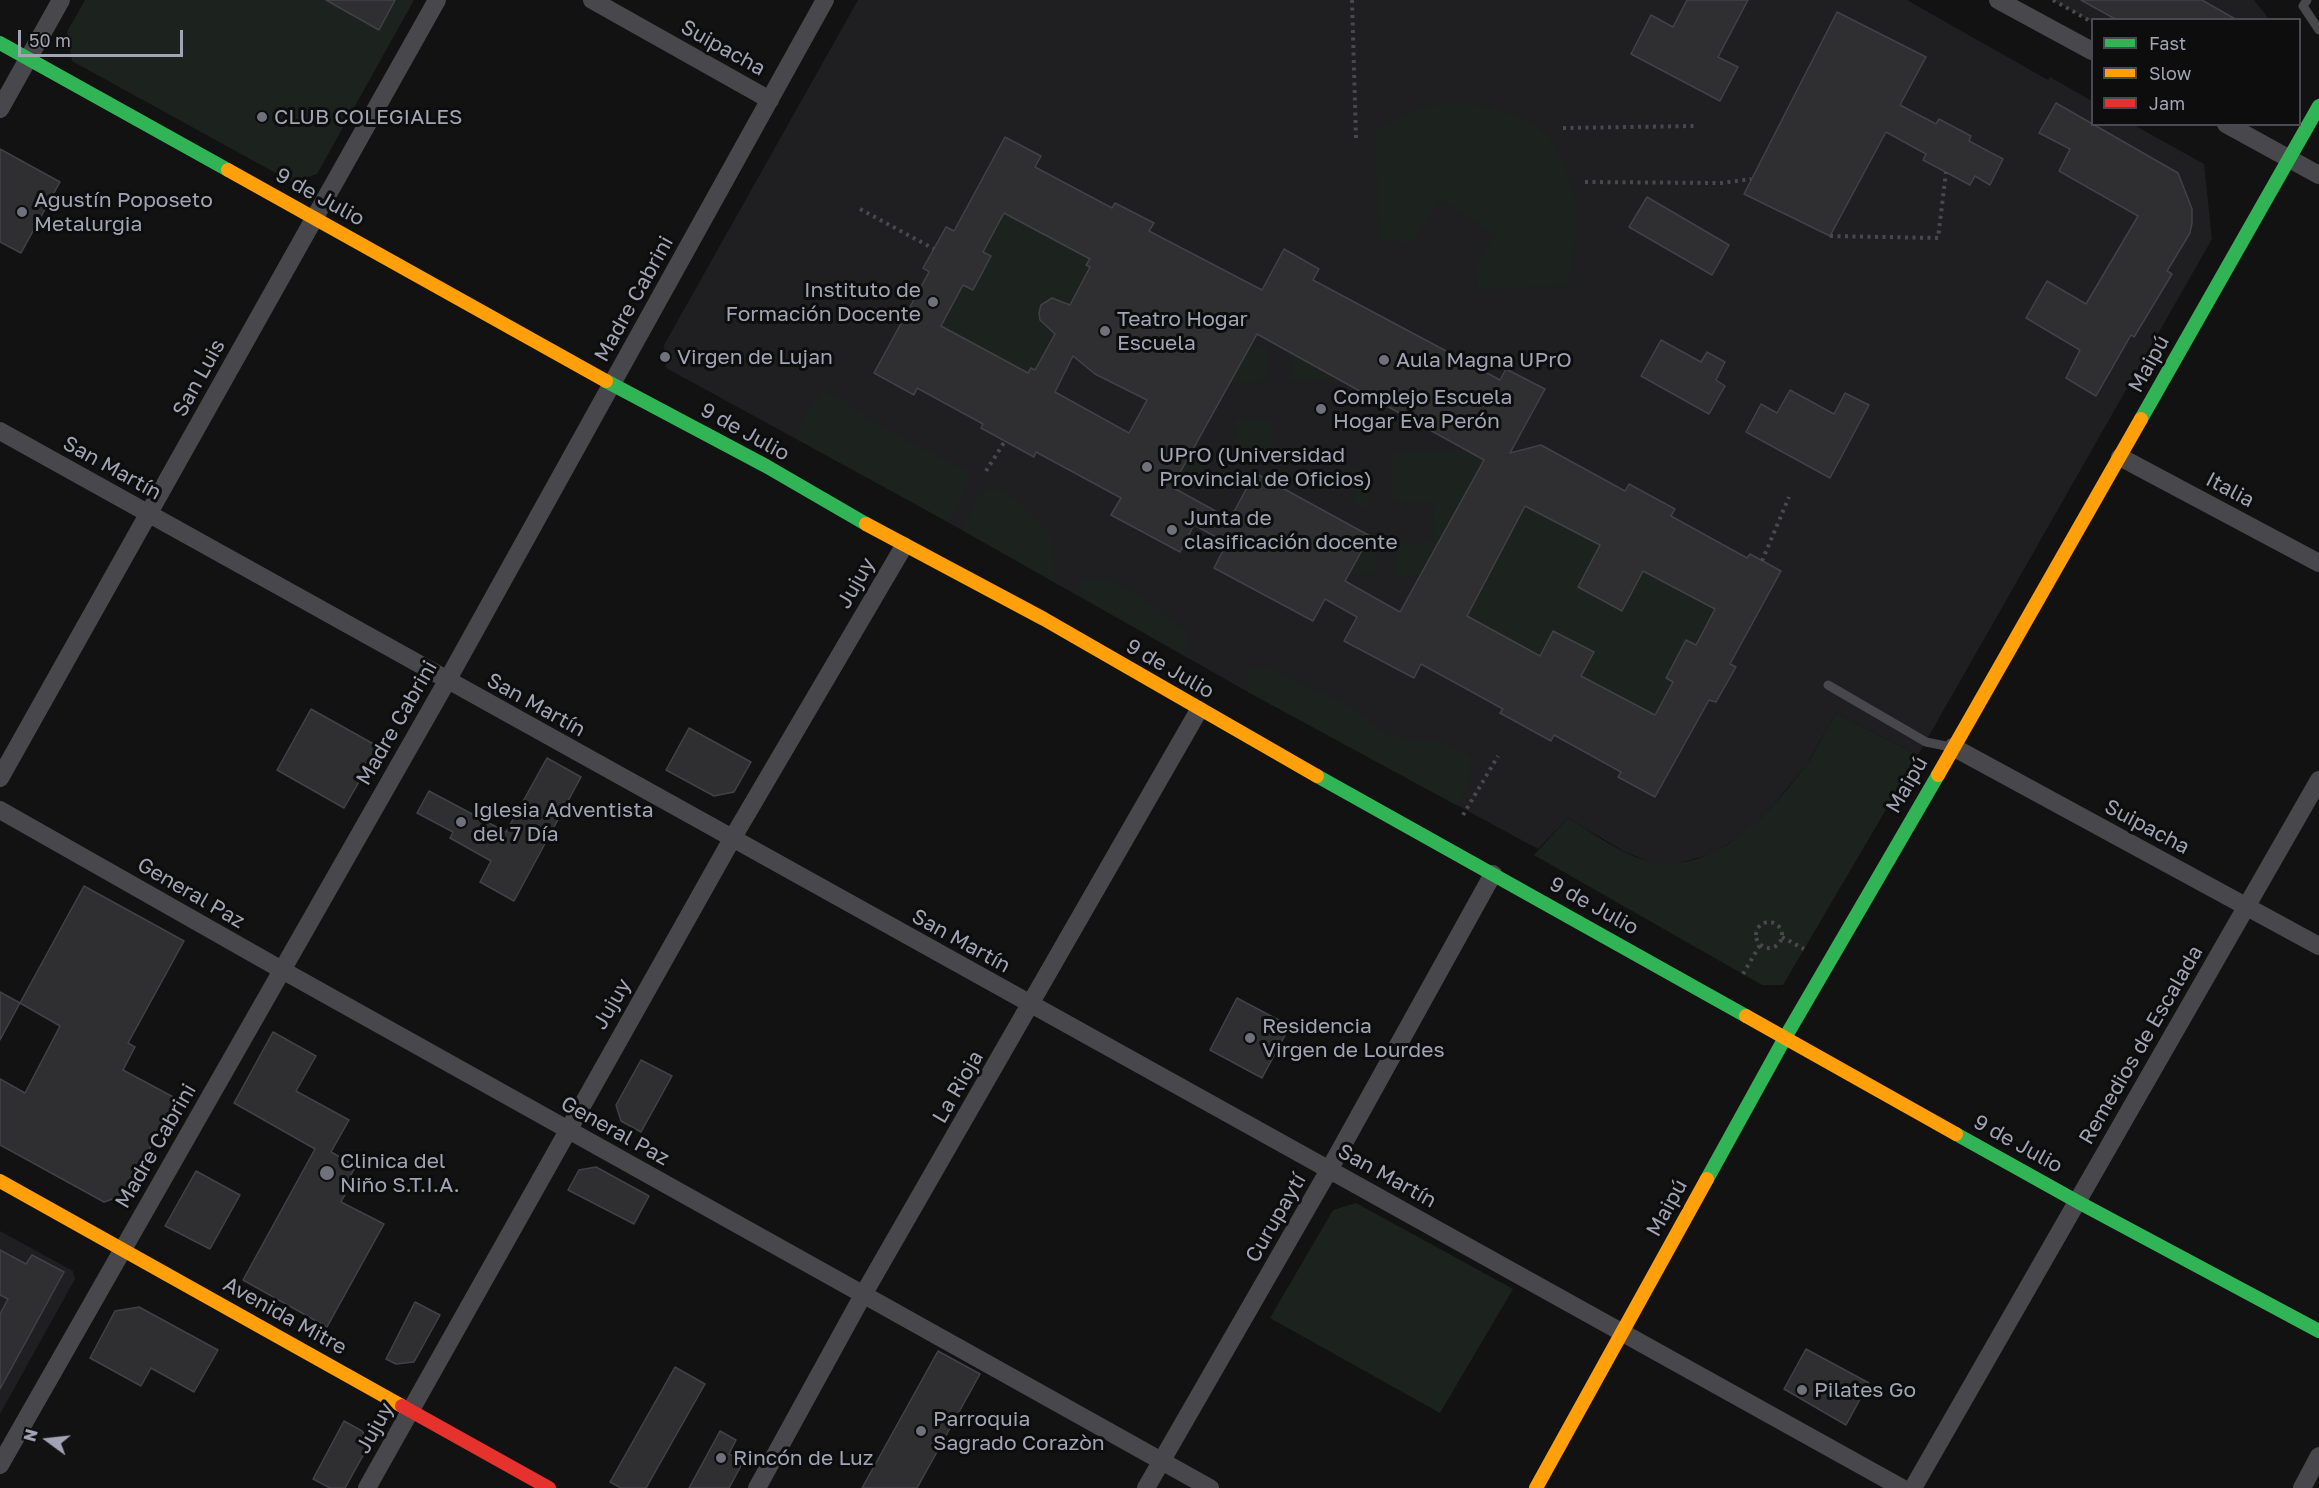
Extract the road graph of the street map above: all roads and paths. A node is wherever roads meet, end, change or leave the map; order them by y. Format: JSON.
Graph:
{"nodes":[{"id":1,"x":61,"y":0,"type":"edge"},
{"id":2,"x":437,"y":0,"type":"edge"},
{"id":3,"x":592,"y":0,"type":"edge"},
{"id":4,"x":825,"y":0,"type":"edge"},
{"id":5,"x":1352,"y":0,"type":"edge"},
{"id":6,"x":1998,"y":0,"type":"edge"},
{"id":7,"x":2053,"y":0,"type":"edge"},
{"id":8,"x":2307,"y":0,"type":"edge"},
{"id":9,"x":2091,"y":21,"type":"edge"},
{"id":10,"x":2319,"y":30,"type":"edge"},
{"id":11,"x":0,"y":43,"type":"edge"},
{"id":12,"x":2091,"y":50,"type":"edge"},
{"id":13,"x":28,"y":59,"type":"junction"},
{"id":14,"x":770,"y":100,"type":"junction"},
{"id":15,"x":2319,"y":106,"type":"edge"},
{"id":16,"x":0,"y":109,"type":"edge"},
{"id":17,"x":1694,"y":126,"type":"dead end"},
{"id":18,"x":2230,"y":126,"type":"edge"},
{"id":19,"x":1563,"y":128,"type":"dead end"},
{"id":20,"x":1356,"y":138,"type":"dead end"},
{"id":21,"x":2289,"y":159,"type":"junction"},
{"id":22,"x":1946,"y":172,"type":"dead end"},
{"id":23,"x":2319,"y":176,"type":"edge"},
{"id":24,"x":1751,"y":179,"type":"dead end"},
{"id":25,"x":1585,"y":182,"type":"dead end"},
{"id":26,"x":860,"y":209,"type":"dead end"},
{"id":27,"x":314,"y":218,"type":"junction"},
{"id":28,"x":1830,"y":236,"type":"dead end"},
{"id":29,"x":934,"y":249,"type":"dead end"},
{"id":30,"x":612,"y":384,"type":"junction"},
{"id":31,"x":0,"y":431,"type":"edge"},
{"id":32,"x":1005,"y":441,"type":"dead end"},
{"id":33,"x":2120,"y":457,"type":"junction"},
{"id":34,"x":986,"y":471,"type":"dead end"},
{"id":35,"x":1789,"y":497,"type":"dead end"},
{"id":36,"x":148,"y":514,"type":"junction"},
{"id":37,"x":904,"y":546,"type":"junction"},
{"id":38,"x":1762,"y":561,"type":"dead end"},
{"id":39,"x":2319,"y":563,"type":"edge"},
{"id":40,"x":447,"y":681,"type":"junction"},
{"id":41,"x":1828,"y":685,"type":"dead end"},
{"id":42,"x":1199,"y":710,"type":"junction"},
{"id":43,"x":1953,"y":747,"type":"junction"},
{"id":44,"x":1498,"y":756,"type":"dead end"},
{"id":45,"x":0,"y":778,"type":"edge"},
{"id":46,"x":2319,"y":780,"type":"edge"},
{"id":47,"x":0,"y":810,"type":"edge"},
{"id":48,"x":1462,"y":815,"type":"dead end"},
{"id":49,"x":732,"y":839,"type":"junction"},
{"id":50,"x":1493,"y":874,"type":"junction"},
{"id":51,"x":2247,"y":905,"type":"junction"},
{"id":52,"x":1782,"y":937,"type":"junction"},
{"id":53,"x":1760,"y":945,"type":"junction"},
{"id":54,"x":2319,"y":946,"type":"edge"},
{"id":55,"x":1804,"y":949,"type":"dead end"},
{"id":56,"x":282,"y":970,"type":"junction"},
{"id":57,"x":1743,"y":974,"type":"dead end"},
{"id":58,"x":1031,"y":1005,"type":"junction"},
{"id":59,"x":1786,"y":1036,"type":"junction"},
{"id":60,"x":567,"y":1130,"type":"junction"},
{"id":61,"x":1329,"y":1170,"type":"junction"},
{"id":62,"x":0,"y":1182,"type":"edge"},
{"id":63,"x":2078,"y":1202,"type":"junction"},
{"id":64,"x":122,"y":1250,"type":"junction"},
{"id":65,"x":863,"y":1295,"type":"junction"},
{"id":66,"x":2319,"y":1331,"type":"edge"},
{"id":67,"x":1623,"y":1332,"type":"junction"},
{"id":68,"x":410,"y":1410,"type":"junction"},
{"id":69,"x":2319,"y":1455,"type":"edge"},
{"id":70,"x":1161,"y":1461,"type":"junction"},
{"id":71,"x":0,"y":1465,"type":"edge"},
{"id":72,"x":367,"y":1488,"type":"edge"},
{"id":73,"x":549,"y":1488,"type":"edge"},
{"id":74,"x":757,"y":1488,"type":"edge"},
{"id":75,"x":1146,"y":1488,"type":"edge"},
{"id":76,"x":1210,"y":1488,"type":"edge"},
{"id":77,"x":1536,"y":1488,"type":"edge"},
{"id":78,"x":1902,"y":1488,"type":"edge"},
{"id":79,"x":1913,"y":1488,"type":"edge"},
{"id":80,"x":2302,"y":1488,"type":"edge"}],
"edges":[{"from":1,"to":13,"type":"street"},
{"from":2,"to":27,"type":"street","name":"San Luis"},
{"from":3,"to":14,"type":"street","name":"Suipacha"},
{"from":4,"to":14,"type":"street","name":"Madre Cabrini"},
{"from":5,"to":20,"type":"path"},
{"from":6,"to":12,"type":"street"},
{"from":7,"to":9,"type":"path"},
{"from":8,"to":10,"type":"lane"},
{"from":11,"to":13,"type":"street","name":"9 de Julio"},
{"from":13,"to":16,"type":"street"},
{"from":13,"to":27,"type":"street","name":"9 de Julio"},
{"from":14,"to":30,"type":"street","name":"Madre Cabrini"},
{"from":15,"to":21,"type":"street","name":"Maipú"},
{"from":17,"to":19,"type":"path"},
{"from":18,"to":21,"type":"street"},
{"from":21,"to":23,"type":"street"},
{"from":21,"to":33,"type":"street","name":"Maipú"},
{"from":22,"to":28,"type":"path"},
{"from":24,"to":25,"type":"path"},
{"from":26,"to":29,"type":"path"},
{"from":27,"to":30,"type":"street","name":"9 de Julio"},
{"from":27,"to":36,"type":"street","name":"San Luis"},
{"from":30,"to":37,"type":"street","name":"9 de Julio"},
{"from":30,"to":40,"type":"street","name":"Madre Cabrini"},
{"from":31,"to":36,"type":"street","name":"San Martín"},
{"from":32,"to":34,"type":"path"},
{"from":33,"to":39,"type":"street","name":"Italia"},
{"from":33,"to":43,"type":"street","name":"Maipú"},
{"from":35,"to":38,"type":"path"},
{"from":36,"to":40,"type":"street","name":"San Martín"},
{"from":36,"to":45,"type":"street","name":"San Luis"},
{"from":37,"to":42,"type":"street","name":"9 de Julio"},
{"from":37,"to":49,"type":"street","name":"Jujuy"},
{"from":40,"to":49,"type":"street","name":"San Martín"},
{"from":40,"to":56,"type":"street","name":"Madre Cabrini"},
{"from":41,"to":43,"type":"lane"},
{"from":42,"to":50,"type":"street","name":"9 de Julio"},
{"from":42,"to":58,"type":"street","name":"La Rioja"},
{"from":43,"to":51,"type":"street","name":"Suipacha"},
{"from":43,"to":59,"type":"street","name":"Maipú"},
{"from":44,"to":48,"type":"path"},
{"from":46,"to":51,"type":"street","name":"Remedios de Escalada"},
{"from":47,"to":56,"type":"street","name":"General Paz"},
{"from":49,"to":58,"type":"street","name":"San Martín"},
{"from":49,"to":60,"type":"street","name":"Jujuy"},
{"from":50,"to":59,"type":"street","name":"9 de Julio"},
{"from":50,"to":61,"type":"street","name":"Curupaytí"},
{"from":51,"to":54,"type":"street","name":"Suipacha"},
{"from":51,"to":63,"type":"street","name":"Remedios de Escalada"},
{"from":52,"to":53,"type":"path"},
{"from":52,"to":53,"type":"path"},
{"from":52,"to":55,"type":"path"},
{"from":53,"to":57,"type":"path"},
{"from":56,"to":60,"type":"street","name":"General Paz"},
{"from":56,"to":64,"type":"street","name":"Madre Cabrini"},
{"from":58,"to":61,"type":"street","name":"San Martín"},
{"from":58,"to":65,"type":"street","name":"La Rioja"},
{"from":59,"to":63,"type":"street","name":"9 de Julio"},
{"from":59,"to":67,"type":"street","name":"Maipú"},
{"from":60,"to":65,"type":"street","name":"General Paz"},
{"from":60,"to":68,"type":"street","name":"Jujuy"},
{"from":61,"to":67,"type":"street","name":"San Martín"},
{"from":61,"to":70,"type":"street","name":"Curupaytí"},
{"from":62,"to":64,"type":"street","name":"Avenida Mitre"},
{"from":63,"to":66,"type":"street","name":"9 de Julio"},
{"from":63,"to":79,"type":"street","name":"Remedios de Escalada"},
{"from":64,"to":68,"type":"street","name":"Avenida Mitre"},
{"from":64,"to":71,"type":"street","name":"Madre Cabrini"},
{"from":65,"to":70,"type":"street","name":"General Paz"},
{"from":65,"to":74,"type":"street","name":"La Rioja"},
{"from":67,"to":77,"type":"street","name":"Maipú"},
{"from":67,"to":78,"type":"street","name":"San Martín"},
{"from":68,"to":72,"type":"street","name":"Jujuy"},
{"from":68,"to":73,"type":"street","name":"Avenida Mitre"},
{"from":69,"to":80,"type":"street"},
{"from":70,"to":75,"type":"street","name":"Curupaytí"},
{"from":70,"to":76,"type":"street","name":"General Paz"}]}
